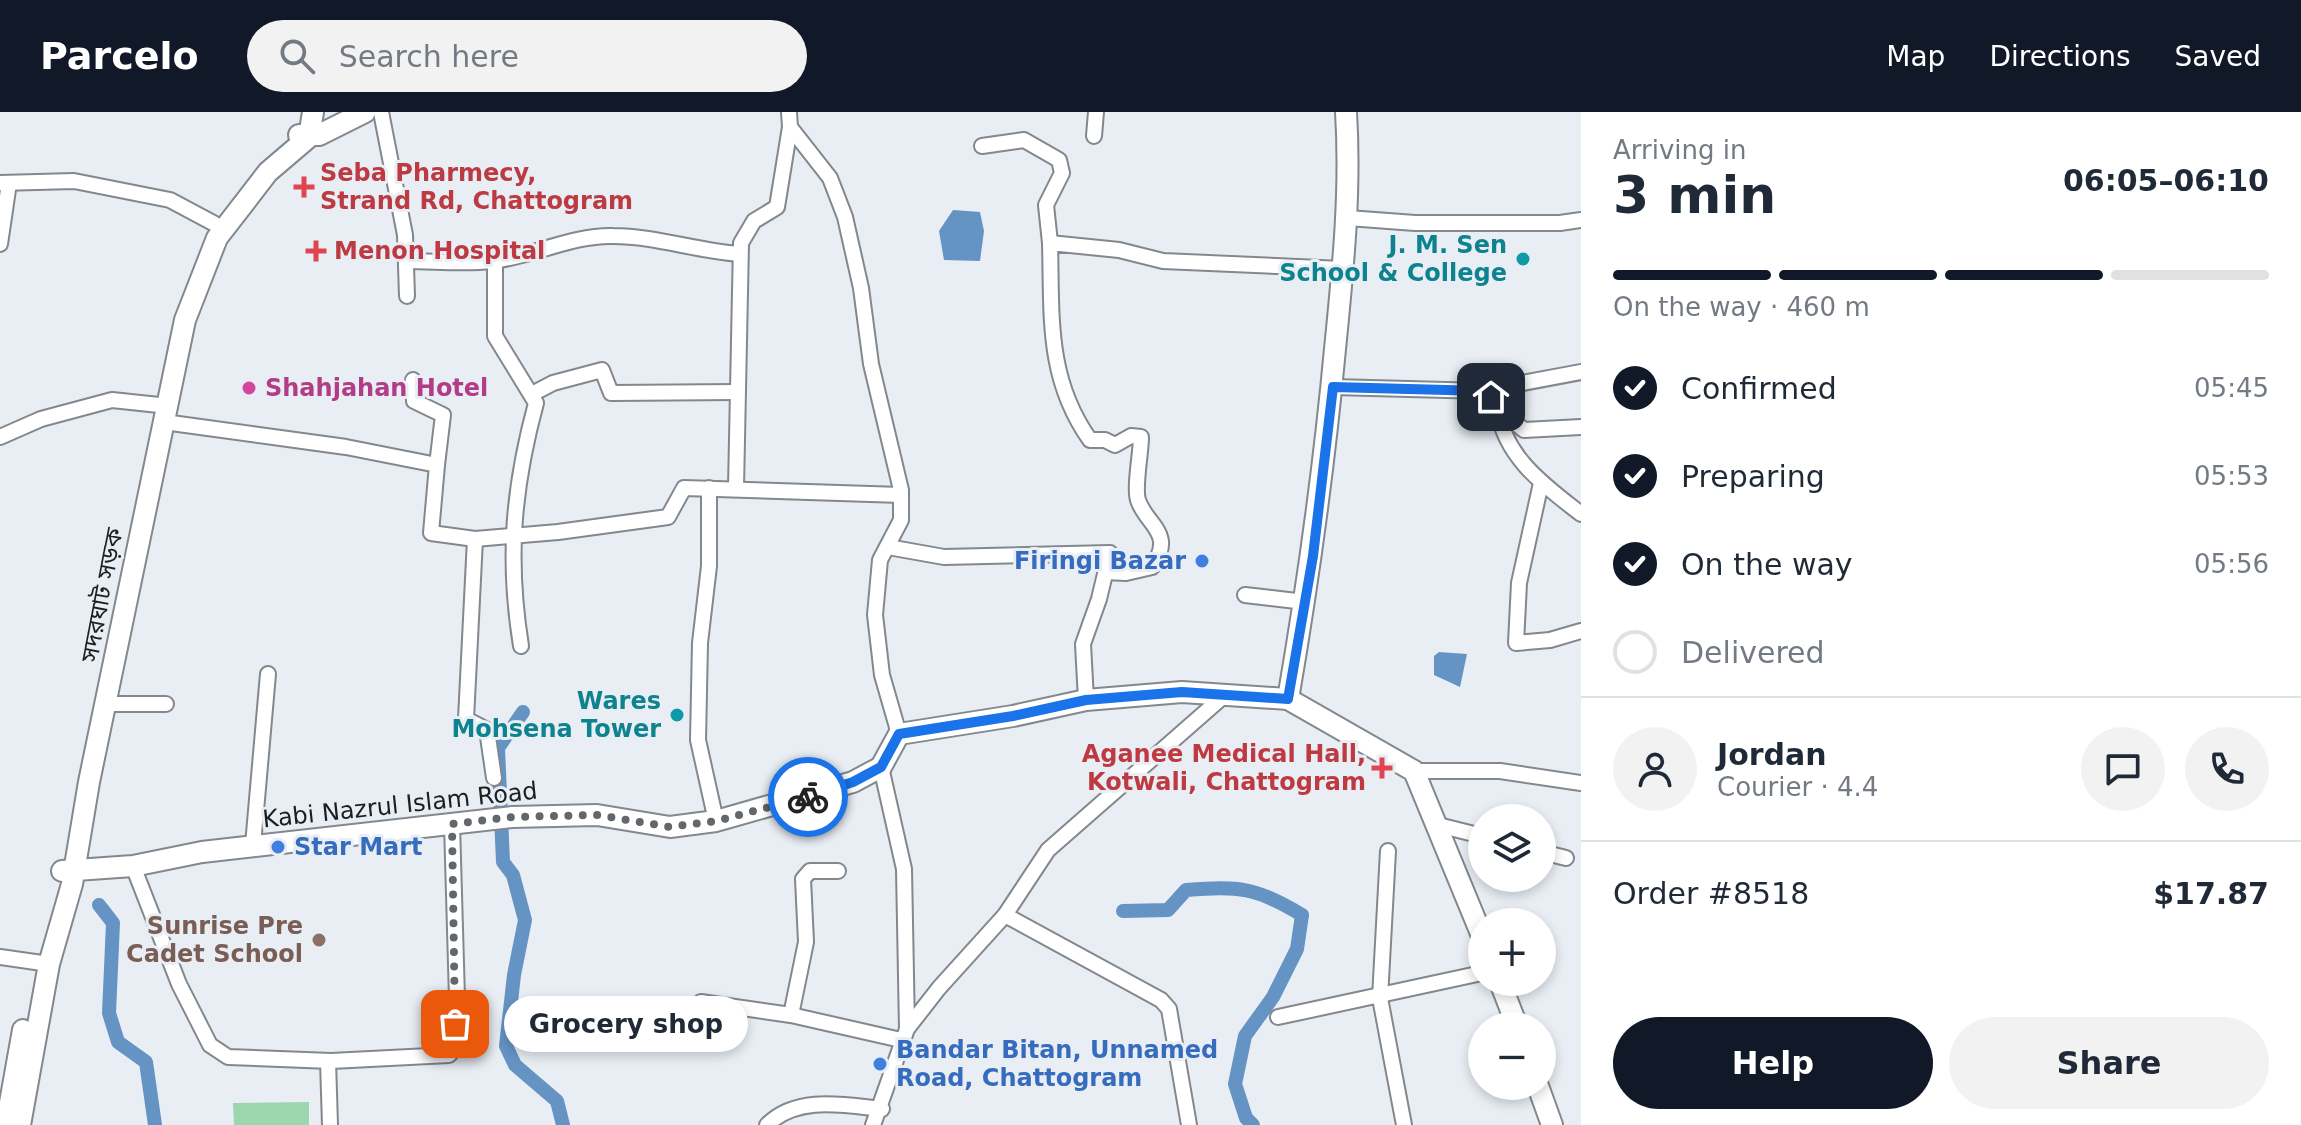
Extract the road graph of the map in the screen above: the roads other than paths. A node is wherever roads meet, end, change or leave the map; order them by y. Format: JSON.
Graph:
{"nodes":[{"id":1,"x":302,"y":112,"type":"edge"},
{"id":2,"x":313,"y":112,"type":"edge"},
{"id":3,"x":365,"y":112,"type":"edge"},
{"id":4,"x":381,"y":112,"type":"edge"},
{"id":5,"x":1096,"y":112,"type":"edge"},
{"id":6,"x":1346,"y":112,"type":"edge"},
{"id":7,"x":790,"y":119,"type":"edge"},
{"id":8,"x":302,"y":135,"type":"junction"},
{"id":9,"x":1094,"y":136,"type":"dead end"},
{"id":10,"x":982,"y":146,"type":"dead end"},
{"id":11,"x":5,"y":183,"type":"edge"},
{"id":12,"x":1348,"y":218,"type":"junction"},
{"id":13,"x":1581,"y":220,"type":"edge"},
{"id":14,"x":215,"y":224,"type":"junction"},
{"id":15,"x":1050,"y":243,"type":"junction"},
{"id":16,"x":0,"y":244,"type":"edge"},
{"id":17,"x":740,"y":254,"type":"junction"},
{"id":18,"x":406,"y":261,"type":"junction"},
{"id":19,"x":495,"y":261,"type":"junction"},
{"id":20,"x":1343,"y":269,"type":"junction"},
{"id":21,"x":407,"y":296,"type":"dead end"},
{"id":22,"x":1581,"y":372,"type":"edge"},
{"id":23,"x":413,"y":380,"type":"dead end"},
{"id":24,"x":1333,"y":387,"type":"junction"},
{"id":25,"x":736,"y":392,"type":"junction"},
{"id":26,"x":532,"y":394,"type":"junction"},
{"id":27,"x":1494,"y":403,"type":"junction"},
{"id":28,"x":162,"y":414,"type":"junction"},
{"id":29,"x":1581,"y":427,"type":"edge"},
{"id":30,"x":0,"y":437,"type":"edge"},
{"id":31,"x":437,"y":465,"type":"junction"},
{"id":32,"x":1541,"y":483,"type":"junction"},
{"id":33,"x":709,"y":488,"type":"junction"},
{"id":34,"x":736,"y":488,"type":"junction"},
{"id":35,"x":901,"y":495,"type":"junction"},
{"id":36,"x":1581,"y":514,"type":"edge"},
{"id":37,"x":512,"y":536,"type":"junction"},
{"id":38,"x":475,"y":539,"type":"junction"},
{"id":39,"x":888,"y":547,"type":"junction"},
{"id":40,"x":1105,"y":572,"type":"junction"},
{"id":41,"x":1245,"y":595,"type":"dead end"},
{"id":42,"x":1305,"y":602,"type":"junction"},
{"id":43,"x":1581,"y":631,"type":"edge"},
{"id":44,"x":521,"y":646,"type":"dead end"},
{"id":45,"x":268,"y":674,"type":"dead end"},
{"id":46,"x":1226,"y":694,"type":"junction"},
{"id":47,"x":1288,"y":699,"type":"junction"},
{"id":48,"x":1086,"y":700,"type":"junction"},
{"id":49,"x":107,"y":704,"type":"junction"},
{"id":50,"x":166,"y":704,"type":"dead end"},
{"id":51,"x":899,"y":734,"type":"junction"},
{"id":52,"x":881,"y":767,"type":"junction"},
{"id":53,"x":1414,"y":771,"type":"junction"},
{"id":54,"x":494,"y":778,"type":"dead end"},
{"id":55,"x":1581,"y":783,"type":"edge"},
{"id":56,"x":716,"y":821,"type":"junction"},
{"id":57,"x":452,"y":824,"type":"junction"},
{"id":58,"x":1438,"y":825,"type":"junction"},
{"id":59,"x":1468,"y":832,"type":"edge"},
{"id":60,"x":253,"y":845,"type":"junction"},
{"id":61,"x":1388,"y":851,"type":"dead end"},
{"id":62,"x":1556,"y":856,"type":"edge"},
{"id":63,"x":1566,"y":858,"type":"dead end"},
{"id":64,"x":133,"y":866,"type":"junction"},
{"id":65,"x":68,"y":871,"type":"junction"},
{"id":66,"x":838,"y":871,"type":"dead end"},
{"id":67,"x":1471,"y":908,"type":"edge"},
{"id":68,"x":1005,"y":915,"type":"junction"},
{"id":69,"x":0,"y":957,"type":"edge"},
{"id":70,"x":42,"y":963,"type":"junction"},
{"id":71,"x":1468,"y":976,"type":"edge"},
{"id":72,"x":1380,"y":998,"type":"junction"},
{"id":73,"x":701,"y":1002,"type":"dead end"},
{"id":74,"x":791,"y":1015,"type":"junction"},
{"id":75,"x":1278,"y":1017,"type":"dead end"},
{"id":76,"x":904,"y":1034,"type":"junction"},
{"id":77,"x":328,"y":1061,"type":"junction"},
{"id":78,"x":1543,"y":1100,"type":"edge"},
{"id":79,"x":882,"y":1109,"type":"junction"},
{"id":80,"x":6,"y":1125,"type":"edge"},
{"id":81,"x":20,"y":1125,"type":"edge"},
{"id":82,"x":330,"y":1125,"type":"edge"},
{"id":83,"x":767,"y":1125,"type":"edge"},
{"id":84,"x":873,"y":1125,"type":"edge"},
{"id":85,"x":1189,"y":1125,"type":"edge"},
{"id":86,"x":1404,"y":1125,"type":"edge"},
{"id":87,"x":1552,"y":1125,"type":"edge"}],
"edges":[{"from":1,"to":8,"type":"main road"},
{"from":2,"to":8,"type":"main road"},
{"from":3,"to":8,"type":"main road"},
{"from":4,"to":18,"type":"street"},
{"from":5,"to":9,"type":"street"},
{"from":6,"to":12,"type":"main road"},
{"from":7,"to":17,"type":"street"},
{"from":7,"to":35,"type":"street"},
{"from":8,"to":14,"type":"main road","name":"সদরঘাট সড়ক"},
{"from":8,"to":28,"type":"main road","name":"সদরঘাট সড়ক"},
{"from":10,"to":15,"type":"street"},
{"from":11,"to":14,"type":"street"},
{"from":11,"to":16,"type":"street"},
{"from":12,"to":13,"type":"street"},
{"from":12,"to":20,"type":"main road"},
{"from":14,"to":28,"type":"main road","name":"সদরঘাট সড়ক"},
{"from":15,"to":20,"type":"street"},
{"from":15,"to":40,"type":"street"},
{"from":17,"to":19,"type":"street"},
{"from":17,"to":25,"type":"street"},
{"from":18,"to":19,"type":"street"},
{"from":18,"to":21,"type":"street"},
{"from":19,"to":26,"type":"street"},
{"from":20,"to":24,"type":"main road"},
{"from":22,"to":27,"type":"street"},
{"from":23,"to":31,"type":"street"},
{"from":24,"to":27,"type":"street"},
{"from":24,"to":42,"type":"main road"},
{"from":25,"to":26,"type":"street"},
{"from":25,"to":34,"type":"street"},
{"from":26,"to":37,"type":"street"},
{"from":27,"to":29,"type":"street"},
{"from":27,"to":32,"type":"street"},
{"from":28,"to":30,"type":"street"},
{"from":28,"to":31,"type":"street"},
{"from":28,"to":49,"type":"main road","name":"সদরঘাট সড়ক"},
{"from":28,"to":65,"type":"main road","name":"সদরঘাট সড়ক"},
{"from":31,"to":38,"type":"street"},
{"from":32,"to":36,"type":"street"},
{"from":32,"to":43,"type":"street"},
{"from":33,"to":34,"type":"street"},
{"from":33,"to":37,"type":"street"},
{"from":33,"to":56,"type":"street"},
{"from":34,"to":35,"type":"street"},
{"from":35,"to":39,"type":"street"},
{"from":37,"to":38,"type":"street"},
{"from":37,"to":44,"type":"street"},
{"from":38,"to":54,"type":"street"},
{"from":39,"to":40,"type":"street"},
{"from":39,"to":51,"type":"street"},
{"from":40,"to":48,"type":"street"},
{"from":41,"to":42,"type":"street"},
{"from":42,"to":47,"type":"main road"},
{"from":45,"to":60,"type":"street"},
{"from":46,"to":47,"type":"main road"},
{"from":46,"to":48,"type":"main road"},
{"from":46,"to":68,"type":"street"},
{"from":47,"to":53,"type":"main road"},
{"from":48,"to":51,"type":"main road"},
{"from":49,"to":50,"type":"street"},
{"from":49,"to":65,"type":"main road","name":"সদরঘাট সড়ক"},
{"from":51,"to":52,"type":"main road"},
{"from":52,"to":56,"type":"main road","name":"Kabi Nazrul Islam Road"},
{"from":52,"to":76,"type":"street"},
{"from":53,"to":55,"type":"street"},
{"from":53,"to":58,"type":"main road"},
{"from":56,"to":57,"type":"main road","name":"Kabi Nazrul Islam Road"},
{"from":57,"to":60,"type":"main road","name":"Kabi Nazrul Islam Road"},
{"from":57,"to":77,"type":"street"},
{"from":58,"to":59,"type":"street"},
{"from":58,"to":67,"type":"main road"},
{"from":60,"to":64,"type":"main road","name":"Kabi Nazrul Islam Road"},
{"from":61,"to":72,"type":"street"},
{"from":62,"to":63,"type":"street"},
{"from":64,"to":65,"type":"main road","name":"Kabi Nazrul Islam Road"},
{"from":64,"to":77,"type":"street"},
{"from":65,"to":70,"type":"main road","name":"সদরঘাট সড়ক"},
{"from":66,"to":74,"type":"street"},
{"from":68,"to":76,"type":"street"},
{"from":68,"to":85,"type":"street"},
{"from":69,"to":70,"type":"street"},
{"from":70,"to":80,"type":"main road","name":"সদরঘাট সড়ক"},
{"from":70,"to":81,"type":"main road","name":"সদরঘাট সড়ক"},
{"from":71,"to":72,"type":"street"},
{"from":72,"to":75,"type":"street"},
{"from":72,"to":86,"type":"street"},
{"from":73,"to":74,"type":"street"},
{"from":74,"to":76,"type":"street"},
{"from":76,"to":79,"type":"street"},
{"from":77,"to":82,"type":"street"},
{"from":78,"to":87,"type":"main road"},
{"from":79,"to":83,"type":"street"},
{"from":79,"to":84,"type":"street"}]}
